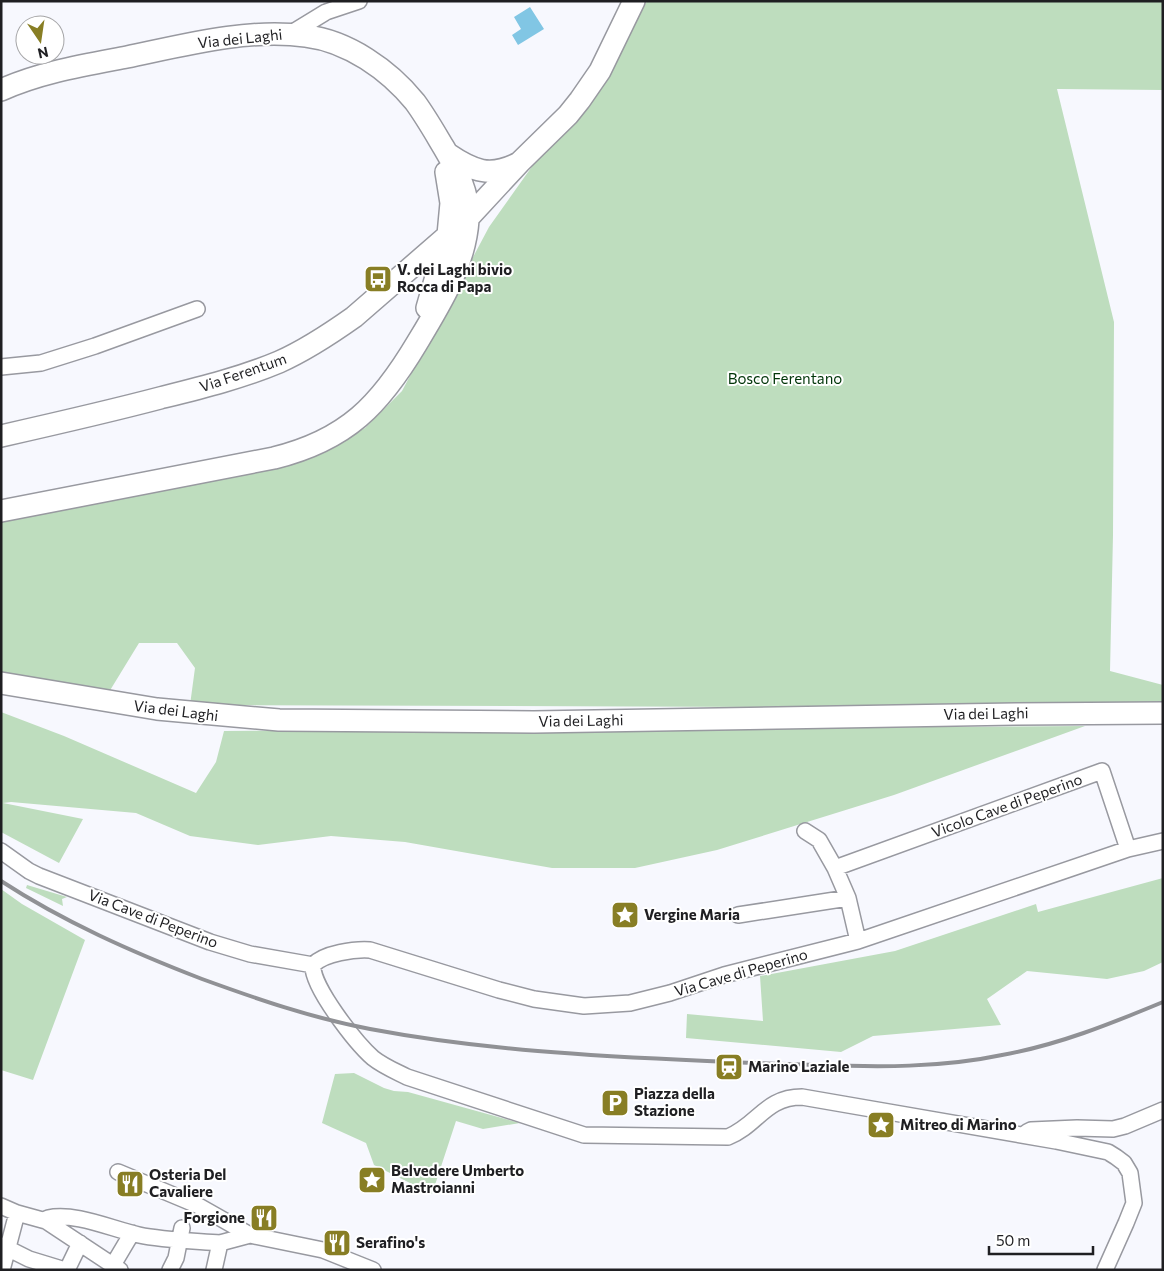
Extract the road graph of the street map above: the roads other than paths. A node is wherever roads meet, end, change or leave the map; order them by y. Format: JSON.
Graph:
{"nodes":[{"id":1,"x":359,"y":1,"type":"edge"},
{"id":2,"x":634,"y":1,"type":"edge"},
{"id":3,"x":290,"y":34,"type":"junction"},
{"id":4,"x":1,"y":90,"type":"edge"},
{"id":5,"x":444,"y":148,"type":"junction"},
{"id":6,"x":519,"y":163,"type":"junction"},
{"id":7,"x":447,"y":179,"type":"junction"},
{"id":8,"x":468,"y":218,"type":"junction"},
{"id":9,"x":448,"y":235,"type":"junction"},
{"id":10,"x":414,"y":264,"type":"junction"},
{"id":11,"x":460,"y":264,"type":"junction"},
{"id":12,"x":390,"y":286,"type":"junction"},
{"id":13,"x":430,"y":299,"type":"junction"},
{"id":14,"x":197,"y":308,"type":"dead end"},
{"id":15,"x":414,"y":350,"type":"junction"},
{"id":16,"x":1,"y":367,"type":"edge"},
{"id":17,"x":1,"y":436,"type":"edge"},
{"id":18,"x":1,"y":511,"type":"edge"},
{"id":19,"x":1,"y":683,"type":"edge"},
{"id":20,"x":1163,"y":713,"type":"edge"},
{"id":21,"x":805,"y":831,"type":"dead end"},
{"id":22,"x":1163,"y":841,"type":"edge"},
{"id":23,"x":1128,"y":850,"type":"junction"},
{"id":24,"x":1,"y":851,"type":"edge"},
{"id":25,"x":835,"y":868,"type":"junction"},
{"id":26,"x":848,"y":898,"type":"junction"},
{"id":27,"x":738,"y":915,"type":"dead end"},
{"id":28,"x":858,"y":941,"type":"junction"},
{"id":29,"x":313,"y":965,"type":"junction"},
{"id":30,"x":1163,"y":1110,"type":"edge"},
{"id":31,"x":1021,"y":1136,"type":"junction"},
{"id":32,"x":118,"y":1172,"type":"dead end"},
{"id":33,"x":1,"y":1206,"type":"edge"},
{"id":34,"x":17,"y":1212,"type":"junction"},
{"id":35,"x":46,"y":1221,"type":"junction"},
{"id":36,"x":132,"y":1233,"type":"junction"},
{"id":37,"x":181,"y":1234,"type":"junction"},
{"id":38,"x":250,"y":1235,"type":"junction"},
{"id":39,"x":80,"y":1243,"type":"junction"},
{"id":40,"x":220,"y":1243,"type":"junction"},
{"id":41,"x":5,"y":1246,"type":"edge"},
{"id":42,"x":111,"y":1266,"type":"edge"},
{"id":43,"x":2,"y":1270,"type":"edge"},
{"id":44,"x":66,"y":1270,"type":"edge"},
{"id":45,"x":170,"y":1270,"type":"edge"},
{"id":46,"x":214,"y":1270,"type":"edge"},
{"id":47,"x":372,"y":1270,"type":"edge"},
{"id":48,"x":1105,"y":1270,"type":"edge"}],
"edges":[{"from":1,"to":3,"type":"street"},
{"from":2,"to":6,"type":"main road"},
{"from":3,"to":4,"type":"main road","name":"Via dei Laghi"},
{"from":3,"to":5,"type":"main road","name":"Via dei Laghi"},
{"from":5,"to":6,"type":"main road"},
{"from":5,"to":7,"type":"main road","name":"Via dei Laghi"},
{"from":5,"to":8,"type":"main road","name":"Via dei Laghi"},
{"from":6,"to":8,"type":"main road","name":"Via Ferentum"},
{"from":6,"to":11,"type":"main road"},
{"from":7,"to":9,"type":"main road","name":"Via dei Laghi"},
{"from":7,"to":10,"type":"main road"},
{"from":8,"to":9,"type":"main road","name":"Via Ferentum"},
{"from":8,"to":11,"type":"main road","name":"Via dei Laghi"},
{"from":9,"to":10,"type":"main road","name":"Via Ferentum"},
{"from":9,"to":13,"type":"main road","name":"Via dei Laghi"},
{"from":10,"to":12,"type":"main road","name":"Via Ferentum"},
{"from":11,"to":15,"type":"main road","name":"Via dei Laghi"},
{"from":12,"to":13,"type":"main road"},
{"from":12,"to":17,"type":"main road","name":"Via Ferentum"},
{"from":13,"to":15,"type":"main road","name":"Via dei Laghi"},
{"from":14,"to":16,"type":"street"},
{"from":15,"to":18,"type":"main road","name":"Via dei Laghi"},
{"from":19,"to":20,"type":"main road","name":"Via dei Laghi"},
{"from":21,"to":25,"type":"street"},
{"from":22,"to":23,"type":"street","name":"Via Cave di Peperino"},
{"from":23,"to":25,"type":"street","name":"Vicolo Cave di Peperino"},
{"from":23,"to":28,"type":"street","name":"Via Cave di Peperino"},
{"from":24,"to":29,"type":"street","name":"Via Cave di Peperino"},
{"from":25,"to":26,"type":"street"},
{"from":26,"to":27,"type":"street"},
{"from":26,"to":28,"type":"street"},
{"from":28,"to":29,"type":"street","name":"Via Cave di Peperino"},
{"from":29,"to":31,"type":"street"},
{"from":30,"to":31,"type":"street"},
{"from":31,"to":48,"type":"street"},
{"from":32,"to":38,"type":"street"},
{"from":33,"to":34,"type":"street"},
{"from":34,"to":35,"type":"street"},
{"from":34,"to":41,"type":"street"},
{"from":35,"to":36,"type":"street"},
{"from":35,"to":39,"type":"street"},
{"from":36,"to":37,"type":"street"},
{"from":36,"to":42,"type":"street"},
{"from":37,"to":40,"type":"street"},
{"from":37,"to":45,"type":"street"},
{"from":38,"to":40,"type":"street"},
{"from":38,"to":47,"type":"street"},
{"from":39,"to":42,"type":"street"},
{"from":39,"to":44,"type":"street"},
{"from":40,"to":46,"type":"street"},
{"from":41,"to":43,"type":"street"},
{"from":41,"to":44,"type":"street"}]}
